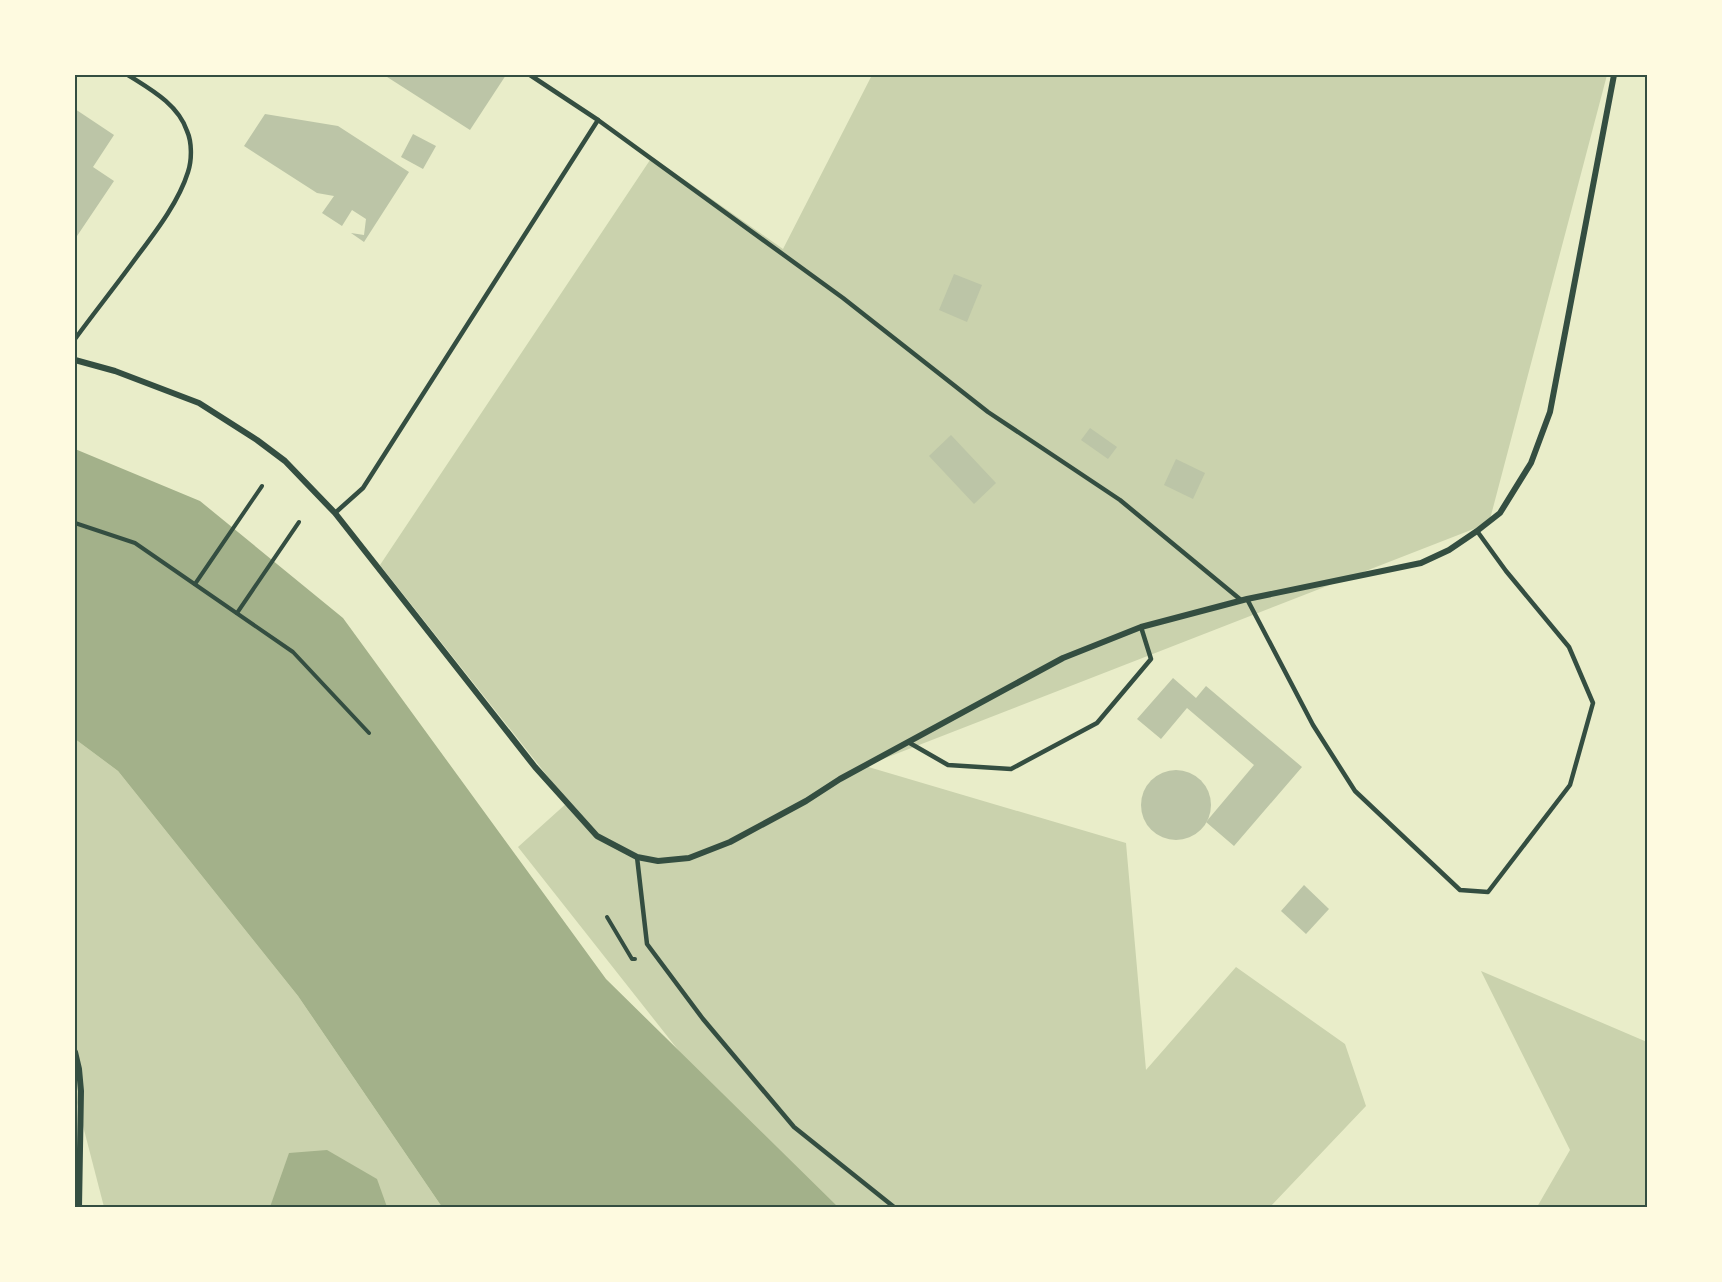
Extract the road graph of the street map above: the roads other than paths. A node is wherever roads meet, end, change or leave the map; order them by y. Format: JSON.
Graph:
{"nodes":[{"id":1,"x":128,"y":75,"type":"edge"},
{"id":2,"x":530,"y":75,"type":"edge"},
{"id":3,"x":1614,"y":75,"type":"edge"},
{"id":4,"x":597,"y":120,"type":"junction"},
{"id":5,"x":75,"y":339,"type":"edge"},
{"id":6,"x":75,"y":360,"type":"edge"},
{"id":7,"x":335,"y":513,"type":"junction"},
{"id":8,"x":1477,"y":531,"type":"junction"},
{"id":9,"x":1244,"y":599,"type":"junction"},
{"id":10,"x":1141,"y":627,"type":"junction"},
{"id":11,"x":908,"y":742,"type":"junction"},
{"id":12,"x":637,"y":857,"type":"junction"},
{"id":13,"x":75,"y":1052,"type":"edge"},
{"id":14,"x":79,"y":1207,"type":"edge"},
{"id":15,"x":894,"y":1207,"type":"edge"}],
"edges":[{"from":1,"to":5,"type":"lane"},
{"from":2,"to":4,"type":"lane"},
{"from":3,"to":8,"type":"street"},
{"from":4,"to":7,"type":"lane"},
{"from":4,"to":9,"type":"lane"},
{"from":6,"to":7,"type":"street"},
{"from":7,"to":12,"type":"street"},
{"from":8,"to":9,"type":"street"},
{"from":8,"to":9,"type":"lane"},
{"from":9,"to":10,"type":"street"},
{"from":10,"to":11,"type":"street"},
{"from":10,"to":11,"type":"lane"},
{"from":11,"to":12,"type":"street"},
{"from":12,"to":15,"type":"lane"},
{"from":13,"to":14,"type":"street"}]}
